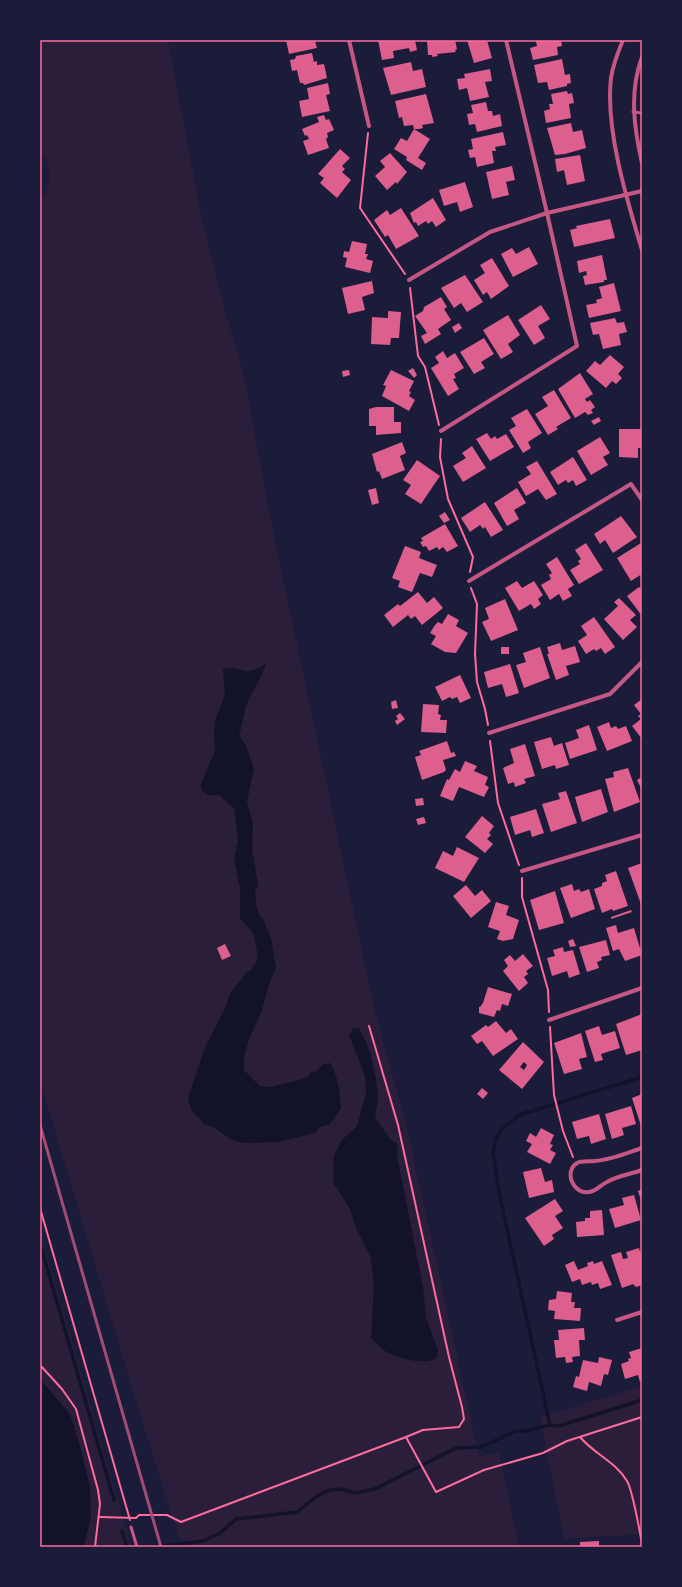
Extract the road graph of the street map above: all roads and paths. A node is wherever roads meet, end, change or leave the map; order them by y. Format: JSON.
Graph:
{"nodes":[{"id":1,"x":349,"y":40,"type":"edge"},
{"id":2,"x":506,"y":40,"type":"edge"},
{"id":3,"x":623,"y":40,"type":"edge"},
{"id":4,"x":642,"y":57,"type":"edge"},
{"id":5,"x":633,"y":112,"type":"junction"},
{"id":6,"x":642,"y":113,"type":"edge"},
{"id":7,"x":369,"y":126,"type":"joint"},
{"id":8,"x":642,"y":163,"type":"edge"},
{"id":9,"x":642,"y":191,"type":"edge"},
{"id":10,"x":626,"y":195,"type":"junction"},
{"id":11,"x":547,"y":214,"type":"junction"},
{"id":12,"x":642,"y":250,"type":"edge"},
{"id":13,"x":409,"y":280,"type":"junction"},
{"id":14,"x":441,"y":431,"type":"junction"},
{"id":15,"x":642,"y":500,"type":"edge"},
{"id":16,"x":469,"y":581,"type":"junction"},
{"id":17,"x":642,"y":662,"type":"edge"},
{"id":18,"x":489,"y":733,"type":"junction"},
{"id":19,"x":642,"y":835,"type":"edge"},
{"id":20,"x":522,"y":871,"type":"junction"},
{"id":21,"x":642,"y":988,"type":"edge"},
{"id":22,"x":549,"y":1020,"type":"junction"},
{"id":23,"x":369,"y":1026,"type":"dead end"},
{"id":24,"x":642,"y":1148,"type":"edge"},
{"id":25,"x":577,"y":1164,"type":"junction"},
{"id":26,"x":642,"y":1170,"type":"edge"},
{"id":27,"x":40,"y":1208,"type":"edge"},
{"id":28,"x":642,"y":1312,"type":"edge"},
{"id":29,"x":617,"y":1320,"type":"dead end"},
{"id":30,"x":40,"y":1365,"type":"edge"},
{"id":31,"x":642,"y":1417,"type":"edge"},
{"id":32,"x":580,"y":1436,"type":"junction"},
{"id":33,"x":406,"y":1437,"type":"junction"},
{"id":34,"x":129,"y":1516,"type":"junction"},
{"id":35,"x":100,"y":1517,"type":"junction"},
{"id":36,"x":131,"y":1527,"type":"joint"},
{"id":37,"x":642,"y":1544,"type":"edge"},
{"id":38,"x":95,"y":1547,"type":"edge"},
{"id":39,"x":137,"y":1547,"type":"edge"}],
"edges":[{"from":1,"to":7,"type":"street"},
{"from":2,"to":11,"type":"street"},
{"from":3,"to":10,"type":"street"},
{"from":4,"to":5,"type":"street"},
{"from":5,"to":6,"type":"lane"},
{"from":5,"to":8,"type":"street"},
{"from":7,"to":13,"type":"path"},
{"from":9,"to":10,"type":"street"},
{"from":10,"to":11,"type":"street"},
{"from":10,"to":12,"type":"street"},
{"from":11,"to":13,"type":"street"},
{"from":11,"to":14,"type":"street"},
{"from":13,"to":14,"type":"path"},
{"from":14,"to":16,"type":"path"},
{"from":15,"to":16,"type":"street"},
{"from":16,"to":18,"type":"path"},
{"from":17,"to":18,"type":"street"},
{"from":18,"to":20,"type":"path"},
{"from":19,"to":20,"type":"street"},
{"from":20,"to":22,"type":"path"},
{"from":21,"to":22,"type":"street"},
{"from":22,"to":25,"type":"path"},
{"from":23,"to":33,"type":"path"},
{"from":24,"to":25,"type":"street"},
{"from":25,"to":26,"type":"street"},
{"from":27,"to":34,"type":"path"},
{"from":28,"to":29,"type":"street"},
{"from":30,"to":35,"type":"path"},
{"from":31,"to":32,"type":"path"},
{"from":32,"to":33,"type":"path"},
{"from":32,"to":37,"type":"path"},
{"from":33,"to":34,"type":"path"},
{"from":34,"to":35,"type":"path"},
{"from":34,"to":36,"type":"path"},
{"from":35,"to":38,"type":"path"},
{"from":36,"to":39,"type":"lane"}]}
